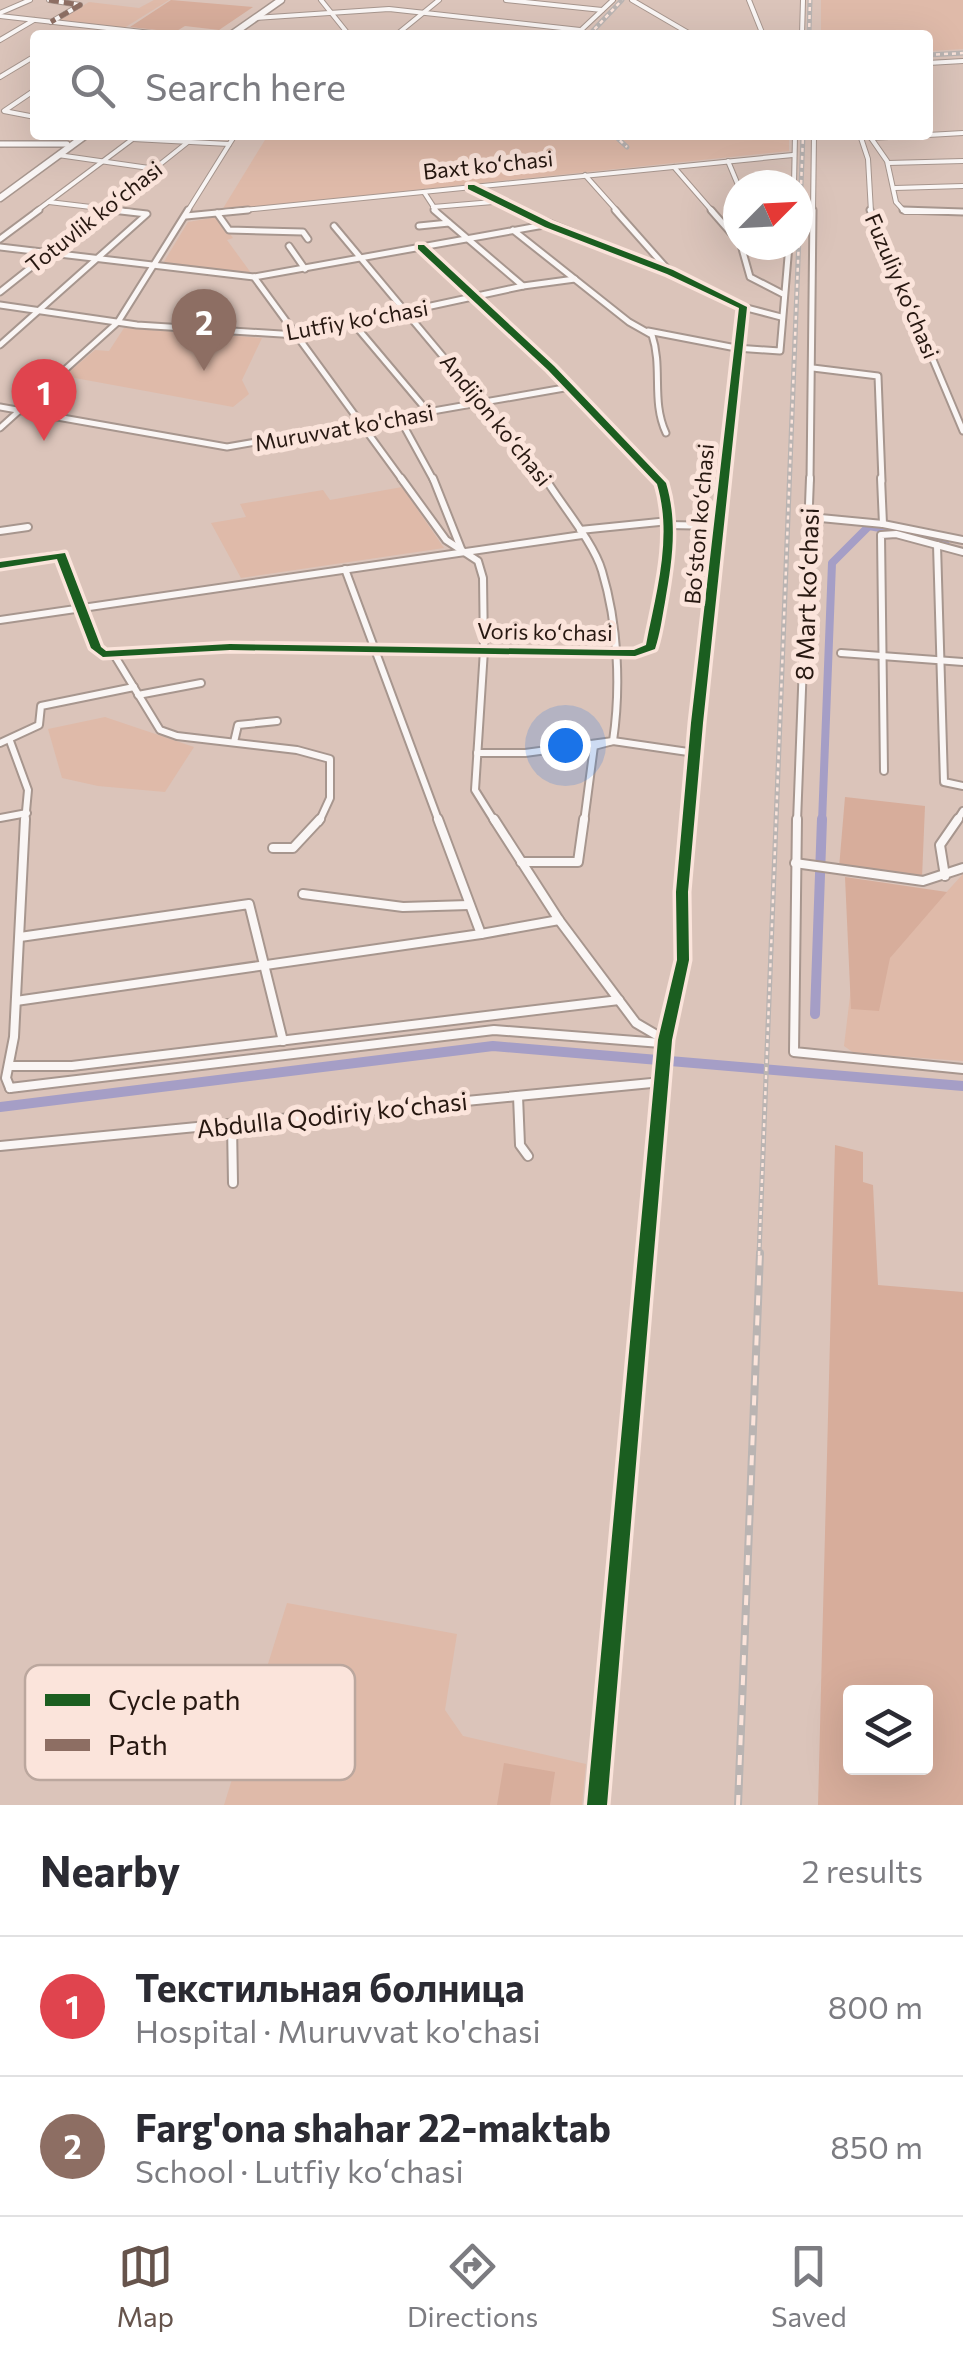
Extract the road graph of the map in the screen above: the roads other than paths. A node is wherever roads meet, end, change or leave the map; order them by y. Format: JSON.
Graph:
{"nodes":[{"id":1,"x":30,"y":0,"type":"edge"},
{"id":2,"x":49,"y":0,"type":"edge"},
{"id":3,"x":278,"y":0,"type":"edge"},
{"id":4,"x":321,"y":0,"type":"edge"},
{"id":5,"x":439,"y":0,"type":"edge"},
{"id":6,"x":506,"y":0,"type":"edge"},
{"id":7,"x":612,"y":0,"type":"edge"},
{"id":8,"x":632,"y":0,"type":"edge"},
{"id":9,"x":748,"y":0,"type":"edge"},
{"id":10,"x":803,"y":0,"type":"edge"},
{"id":11,"x":87,"y":1,"type":"edge"},
{"id":12,"x":80,"y":5,"type":"junction"},
{"id":13,"x":602,"y":10,"type":"junction"},
{"id":14,"x":332,"y":13,"type":"junction"},
{"id":15,"x":423,"y":13,"type":"junction"},
{"id":16,"x":1,"y":16,"type":"edge"},
{"id":17,"x":256,"y":18,"type":"junction"},
{"id":18,"x":34,"y":20,"type":"junction"},
{"id":19,"x":51,"y":22,"type":"junction"},
{"id":20,"x":84,"y":26,"type":"junction"},
{"id":21,"x":77,"y":30,"type":"edge"},
{"id":22,"x":128,"y":30,"type":"edge"},
{"id":23,"x":235,"y":30,"type":"edge"},
{"id":24,"x":236,"y":30,"type":"edge"},
{"id":25,"x":344,"y":30,"type":"edge"},
{"id":26,"x":402,"y":30,"type":"edge"},
{"id":27,"x":555,"y":30,"type":"edge"},
{"id":28,"x":581,"y":30,"type":"edge"},
{"id":29,"x":683,"y":30,"type":"edge"},
{"id":30,"x":762,"y":30,"type":"edge"},
{"id":31,"x":802,"y":30,"type":"edge"},
{"id":32,"x":0,"y":40,"type":"edge"},
{"id":33,"x":30,"y":59,"type":"edge"},
{"id":34,"x":933,"y":62,"type":"edge"},
{"id":35,"x":961,"y":63,"type":"edge"},
{"id":36,"x":0,"y":78,"type":"edge"},
{"id":37,"x":30,"y":93,"type":"edge"},
{"id":38,"x":30,"y":115,"type":"edge"},
{"id":39,"x":955,"y":133,"type":"junction"},
{"id":40,"x":963,"y":133,"type":"edge"},
{"id":41,"x":933,"y":135,"type":"edge"},
{"id":42,"x":74,"y":140,"type":"edge"},
{"id":43,"x":77,"y":140,"type":"edge"},
{"id":44,"x":132,"y":140,"type":"edge"},
{"id":45,"x":167,"y":140,"type":"edge"},
{"id":46,"x":232,"y":140,"type":"edge"},
{"id":47,"x":796,"y":140,"type":"edge"},
{"id":48,"x":814,"y":140,"type":"edge"},
{"id":49,"x":863,"y":140,"type":"edge"},
{"id":50,"x":872,"y":140,"type":"edge"},
{"id":51,"x":188,"y":142,"type":"junction"},
{"id":52,"x":10,"y":143,"type":"junction"},
{"id":53,"x":963,"y":143,"type":"edge"},
{"id":54,"x":0,"y":144,"type":"edge"},
{"id":55,"x":67,"y":144,"type":"junction"},
{"id":56,"x":230,"y":144,"type":"junction"},
{"id":57,"x":0,"y":152,"type":"edge"},
{"id":58,"x":794,"y":155,"type":"junction"},
{"id":59,"x":58,"y":156,"type":"junction"},
{"id":60,"x":728,"y":161,"type":"junction"},
{"id":61,"x":963,"y":161,"type":"edge"},
{"id":62,"x":101,"y":162,"type":"junction"},
{"id":63,"x":888,"y":163,"type":"junction"},
{"id":64,"x":674,"y":167,"type":"junction"},
{"id":65,"x":156,"y":169,"type":"junction"},
{"id":66,"x":732,"y":170,"type":"edge"},
{"id":67,"x":794,"y":170,"type":"edge"},
{"id":68,"x":585,"y":176,"type":"junction"},
{"id":69,"x":963,"y":186,"type":"edge"},
{"id":70,"x":471,"y":188,"type":"junction"},
{"id":71,"x":895,"y":188,"type":"junction"},
{"id":72,"x":424,"y":192,"type":"junction"},
{"id":73,"x":0,"y":194,"type":"edge"},
{"id":74,"x":49,"y":202,"type":"junction"},
{"id":75,"x":498,"y":202,"type":"junction"},
{"id":76,"x":433,"y":207,"type":"junction"},
{"id":77,"x":106,"y":209,"type":"junction"},
{"id":78,"x":963,"y":212,"type":"edge"},
{"id":79,"x":217,"y":213,"type":"junction"},
{"id":80,"x":186,"y":216,"type":"junction"},
{"id":81,"x":450,"y":223,"type":"junction"},
{"id":82,"x":723,"y":224,"type":"edge"},
{"id":83,"x":548,"y":225,"type":"junction"},
{"id":84,"x":334,"y":226,"type":"dead end"},
{"id":85,"x":418,"y":226,"type":"dead end"},
{"id":86,"x":513,"y":230,"type":"junction"},
{"id":87,"x":468,"y":238,"type":"junction"},
{"id":88,"x":0,"y":239,"type":"edge"},
{"id":89,"x":308,"y":239,"type":"dead end"},
{"id":90,"x":290,"y":246,"type":"dead end"},
{"id":91,"x":0,"y":247,"type":"edge"},
{"id":92,"x":420,"y":247,"type":"junction"},
{"id":93,"x":49,"y":254,"type":"junction"},
{"id":94,"x":362,"y":258,"type":"junction"},
{"id":95,"x":99,"y":260,"type":"junction"},
{"id":96,"x":744,"y":260,"type":"edge"},
{"id":97,"x":787,"y":260,"type":"edge"},
{"id":98,"x":154,"y":268,"type":"junction"},
{"id":99,"x":305,"y":268,"type":"junction"},
{"id":100,"x":670,"y":272,"type":"junction"},
{"id":101,"x":254,"y":276,"type":"junction"},
{"id":102,"x":575,"y":279,"type":"junction"},
{"id":103,"x":523,"y":286,"type":"junction"},
{"id":104,"x":0,"y":292,"type":"edge"},
{"id":105,"x":783,"y":294,"type":"junction"},
{"id":106,"x":474,"y":298,"type":"junction"},
{"id":107,"x":0,"y":304,"type":"edge"},
{"id":108,"x":743,"y":307,"type":"junction"},
{"id":109,"x":41,"y":310,"type":"junction"},
{"id":110,"x":408,"y":312,"type":"junction"},
{"id":111,"x":781,"y":317,"type":"junction"},
{"id":112,"x":118,"y":322,"type":"junction"},
{"id":113,"x":354,"y":324,"type":"junction"},
{"id":114,"x":644,"y":330,"type":"junction"},
{"id":115,"x":297,"y":335,"type":"junction"},
{"id":116,"x":0,"y":346,"type":"edge"},
{"id":117,"x":736,"y":348,"type":"junction"},
{"id":118,"x":813,"y":368,"type":"junction"},
{"id":119,"x":570,"y":387,"type":"junction"},
{"id":120,"x":483,"y":403,"type":"junction"},
{"id":121,"x":0,"y":406,"type":"edge"},
{"id":122,"x":20,"y":410,"type":"junction"},
{"id":123,"x":428,"y":413,"type":"junction"},
{"id":124,"x":400,"y":419,"type":"junction"},
{"id":125,"x":364,"y":426,"type":"junction"},
{"id":126,"x":0,"y":428,"type":"edge"},
{"id":127,"x":963,"y":431,"type":"edge"},
{"id":128,"x":666,"y":432,"type":"dead end"},
{"id":129,"x":810,"y":517,"type":"junction"},
{"id":130,"x":668,"y":523,"type":"junction"},
{"id":131,"x":883,"y":524,"type":"junction"},
{"id":132,"x":720,"y":526,"type":"junction"},
{"id":133,"x":28,"y":528,"type":"dead end"},
{"id":134,"x":0,"y":531,"type":"edge"},
{"id":135,"x":581,"y":533,"type":"junction"},
{"id":136,"x":963,"y":540,"type":"edge"},
{"id":137,"x":938,"y":544,"type":"junction"},
{"id":138,"x":462,"y":551,"type":"junction"},
{"id":139,"x":963,"y":552,"type":"edge"},
{"id":140,"x":0,"y":565,"type":"edge"},
{"id":141,"x":345,"y":569,"type":"junction"},
{"id":142,"x":83,"y":608,"type":"junction"},
{"id":143,"x":0,"y":620,"type":"edge"},
{"id":144,"x":372,"y":648,"type":"junction"},
{"id":145,"x":484,"y":650,"type":"junction"},
{"id":146,"x":113,"y":653,"type":"junction"},
{"id":147,"x":614,"y":653,"type":"junction"},
{"id":148,"x":841,"y":653,"type":"dead end"},
{"id":149,"x":881,"y":656,"type":"junction"},
{"id":150,"x":940,"y":660,"type":"junction"},
{"id":151,"x":963,"y":662,"type":"edge"},
{"id":152,"x":200,"y":682,"type":"dead end"},
{"id":153,"x":136,"y":691,"type":"junction"},
{"id":154,"x":276,"y":721,"type":"dead end"},
{"id":155,"x":10,"y":741,"type":"junction"},
{"id":156,"x":613,"y":741,"type":"junction"},
{"id":157,"x":234,"y":742,"type":"junction"},
{"id":158,"x":0,"y":743,"type":"edge"},
{"id":159,"x":695,"y":752,"type":"junction"},
{"id":160,"x":478,"y":753,"type":"junction"},
{"id":161,"x":884,"y":772,"type":"dead end"},
{"id":162,"x":963,"y":786,"type":"edge"},
{"id":163,"x":963,"y":811,"type":"edge"},
{"id":164,"x":27,"y":813,"type":"junction"},
{"id":165,"x":0,"y":818,"type":"edge"},
{"id":166,"x":273,"y":848,"type":"dead end"},
{"id":167,"x":522,"y":862,"type":"junction"},
{"id":168,"x":799,"y":864,"type":"junction"},
{"id":169,"x":963,"y":868,"type":"edge"},
{"id":170,"x":945,"y":876,"type":"junction"},
{"id":171,"x":303,"y":894,"type":"dead end"},
{"id":172,"x":470,"y":905,"type":"junction"},
{"id":173,"x":559,"y":920,"type":"junction"},
{"id":174,"x":482,"y":934,"type":"junction"},
{"id":175,"x":20,"y":937,"type":"junction"},
{"id":176,"x":266,"y":965,"type":"junction"},
{"id":177,"x":620,"y":1000,"type":"junction"},
{"id":178,"x":16,"y":1001,"type":"junction"},
{"id":179,"x":283,"y":1042,"type":"junction"},
{"id":180,"x":665,"y":1045,"type":"junction"},
{"id":181,"x":11,"y":1066,"type":"junction"},
{"id":182,"x":963,"y":1069,"type":"edge"},
{"id":183,"x":662,"y":1076,"type":"junction"},
{"id":184,"x":7,"y":1088,"type":"edge"},
{"id":185,"x":518,"y":1096,"type":"junction"},
{"id":186,"x":232,"y":1125,"type":"junction"},
{"id":187,"x":0,"y":1147,"type":"edge"},
{"id":188,"x":528,"y":1156,"type":"dead end"},
{"id":189,"x":232,"y":1183,"type":"dead end"},
{"id":190,"x":597,"y":1805,"type":"edge"}],
"edges":[{"from":1,"to":16,"type":"street"},
{"from":2,"to":12,"type":"street"},
{"from":3,"to":17,"type":"main road"},
{"from":3,"to":23,"type":"main road"},
{"from":4,"to":14,"type":"street"},
{"from":5,"to":15,"type":"street"},
{"from":6,"to":13,"type":"street"},
{"from":7,"to":13,"type":"street"},
{"from":8,"to":29,"type":"street"},
{"from":9,"to":30,"type":"street"},
{"from":10,"to":31,"type":"street"},
{"from":11,"to":12,"type":"street"},
{"from":12,"to":19,"type":"street"},
{"from":13,"to":28,"type":"street"},
{"from":14,"to":15,"type":"street"},
{"from":14,"to":17,"type":"street"},
{"from":14,"to":25,"type":"street"},
{"from":15,"to":26,"type":"street"},
{"from":15,"to":27,"type":"street"},
{"from":16,"to":18,"type":"street"},
{"from":17,"to":24,"type":"main road"},
{"from":18,"to":19,"type":"street"},
{"from":18,"to":32,"type":"street"},
{"from":19,"to":20,"type":"street"},
{"from":20,"to":21,"type":"street"},
{"from":20,"to":22,"type":"street"},
{"from":33,"to":36,"type":"street"},
{"from":34,"to":35,"type":"street"},
{"from":37,"to":38,"type":"street"},
{"from":39,"to":40,"type":"street","name":"Fuzuliy koʻchasi"},
{"from":39,"to":41,"type":"street","name":"Fuzuliy koʻchasi"},
{"from":39,"to":53,"type":"street"},
{"from":42,"to":55,"type":"main road"},
{"from":43,"to":59,"type":"main road"},
{"from":44,"to":62,"type":"street"},
{"from":45,"to":51,"type":"street"},
{"from":46,"to":56,"type":"street"},
{"from":47,"to":58,"type":"street"},
{"from":48,"to":118,"type":"street","name":"8 Mart koʻchasi"},
{"from":49,"to":127,"type":"street","name":"Fuzuliy koʻchasi"},
{"from":50,"to":63,"type":"street","name":"Fuzuliy koʻchasi"},
{"from":51,"to":56,"type":"street"},
{"from":51,"to":65,"type":"street","name":"Totuvlik koʻchasi"},
{"from":52,"to":54,"type":"street"},
{"from":52,"to":55,"type":"street"},
{"from":52,"to":57,"type":"street"},
{"from":55,"to":73,"type":"main road"},
{"from":56,"to":80,"type":"street"},
{"from":58,"to":60,"type":"street","name":"Baxt koʻchasi"},
{"from":58,"to":67,"type":"street"},
{"from":59,"to":62,"type":"street"},
{"from":59,"to":73,"type":"main road"},
{"from":60,"to":64,"type":"street","name":"Baxt koʻchasi"},
{"from":60,"to":66,"type":"street"},
{"from":61,"to":63,"type":"street"},
{"from":62,"to":65,"type":"street"},
{"from":62,"to":74,"type":"street"},
{"from":63,"to":71,"type":"street","name":"Fuzuliy koʻchasi"},
{"from":64,"to":68,"type":"street","name":"Baxt koʻchasi"},
{"from":64,"to":82,"type":"street"},
{"from":65,"to":77,"type":"street","name":"Totuvlik koʻchasi"},
{"from":68,"to":70,"type":"street","name":"Baxt koʻchasi"},
{"from":68,"to":100,"type":"street"},
{"from":69,"to":71,"type":"street"},
{"from":70,"to":72,"type":"street","name":"Baxt koʻchasi"},
{"from":70,"to":75,"type":"street"},
{"from":71,"to":78,"type":"street","name":"Fuzuliy koʻchasi"},
{"from":72,"to":76,"type":"street"},
{"from":72,"to":79,"type":"street","name":"Baxt koʻchasi"},
{"from":74,"to":77,"type":"street"},
{"from":74,"to":88,"type":"street"},
{"from":75,"to":76,"type":"street"},
{"from":75,"to":83,"type":"street"},
{"from":76,"to":81,"type":"street"},
{"from":77,"to":93,"type":"street","name":"Totuvlik koʻchasi"},
{"from":77,"to":95,"type":"street"},
{"from":79,"to":80,"type":"street","name":"Baxt koʻchasi"},
{"from":79,"to":89,"type":"street"},
{"from":80,"to":98,"type":"street"},
{"from":81,"to":85,"type":"street"},
{"from":81,"to":87,"type":"street"},
{"from":83,"to":86,"type":"street"},
{"from":83,"to":100,"type":"street"},
{"from":84,"to":94,"type":"street","name":"Andijon koʻchasi"},
{"from":86,"to":87,"type":"street"},
{"from":86,"to":102,"type":"street"},
{"from":87,"to":92,"type":"street"},
{"from":87,"to":103,"type":"street"},
{"from":90,"to":99,"type":"street"},
{"from":91,"to":93,"type":"street"},
{"from":92,"to":94,"type":"street"},
{"from":92,"to":106,"type":"street","name":"Voris koʻchasi"},
{"from":93,"to":95,"type":"street"},
{"from":93,"to":104,"type":"street","name":"Totuvlik koʻchasi"},
{"from":94,"to":99,"type":"street"},
{"from":94,"to":110,"type":"street","name":"Andijon koʻchasi"},
{"from":95,"to":98,"type":"street"},
{"from":95,"to":109,"type":"street"},
{"from":96,"to":105,"type":"street"},
{"from":97,"to":105,"type":"street"},
{"from":98,"to":101,"type":"street"},
{"from":98,"to":112,"type":"street"},
{"from":99,"to":101,"type":"street"},
{"from":100,"to":108,"type":"street"},
{"from":101,"to":115,"type":"street"},
{"from":102,"to":103,"type":"street","name":"Lutfiy koʻchasi"},
{"from":102,"to":114,"type":"street"},
{"from":103,"to":106,"type":"street","name":"Lutfiy koʻchasi"},
{"from":105,"to":111,"type":"street"},
{"from":106,"to":110,"type":"street","name":"Lutfiy koʻchasi"},
{"from":106,"to":119,"type":"street","name":"Voris koʻchasi"},
{"from":107,"to":109,"type":"street","name":"Lutfiy koʻchasi"},
{"from":108,"to":111,"type":"street"},
{"from":108,"to":117,"type":"street","name":"Boʻston koʻchasi"},
{"from":109,"to":112,"type":"street","name":"Lutfiy koʻchasi"},
{"from":109,"to":116,"type":"street"},
{"from":110,"to":113,"type":"street","name":"Lutfiy koʻchasi"},
{"from":110,"to":120,"type":"street","name":"Andijon koʻchasi"},
{"from":111,"to":117,"type":"street"},
{"from":112,"to":115,"type":"street","name":"Lutfiy koʻchasi"},
{"from":112,"to":122,"type":"street"},
{"from":113,"to":115,"type":"street","name":"Lutfiy koʻchasi"},
{"from":113,"to":123,"type":"street"},
{"from":114,"to":117,"type":"street"},
{"from":114,"to":128,"type":"street"},
{"from":115,"to":125,"type":"street"},
{"from":117,"to":132,"type":"street","name":"Boʻston koʻchasi"},
{"from":118,"to":129,"type":"street","name":"8 Mart koʻchasi"},
{"from":118,"to":131,"type":"street"},
{"from":119,"to":120,"type":"street","name":"Muruvvat ko'chasi"},
{"from":119,"to":130,"type":"street","name":"Voris koʻchasi"},
{"from":120,"to":123,"type":"street","name":"Muruvvat ko'chasi"},
{"from":120,"to":135,"type":"street","name":"Andijon koʻchasi"},
{"from":121,"to":122,"type":"street","name":"Muruvvat ko'chasi"},
{"from":122,"to":125,"type":"street","name":"Muruvvat ko'chasi"},
{"from":122,"to":126,"type":"street"},
{"from":123,"to":124,"type":"street","name":"Muruvvat ko'chasi"},
{"from":124,"to":125,"type":"street","name":"Muruvvat ko'chasi"},
{"from":124,"to":138,"type":"street"},
{"from":125,"to":138,"type":"street"},
{"from":129,"to":131,"type":"street"},
{"from":129,"to":168,"type":"street","name":"8 Mart koʻchasi"},
{"from":130,"to":132,"type":"street"},
{"from":130,"to":135,"type":"street"},
{"from":130,"to":147,"type":"street","name":"Voris koʻchasi"},
{"from":131,"to":136,"type":"street"},
{"from":132,"to":159,"type":"street","name":"Boʻston koʻchasi"},
{"from":133,"to":134,"type":"street"},
{"from":135,"to":138,"type":"street"},
{"from":135,"to":147,"type":"street","name":"Andijon koʻchasi"},
{"from":137,"to":139,"type":"street"},
{"from":137,"to":149,"type":"street"},
{"from":137,"to":150,"type":"street"},
{"from":138,"to":141,"type":"street"},
{"from":138,"to":145,"type":"street"},
{"from":140,"to":142,"type":"street"},
{"from":141,"to":142,"type":"street"},
{"from":141,"to":144,"type":"street"},
{"from":142,"to":143,"type":"street"},
{"from":142,"to":146,"type":"street"},
{"from":144,"to":145,"type":"street","name":"Voris koʻchasi"},
{"from":144,"to":146,"type":"street","name":"Voris koʻchasi"},
{"from":144,"to":172,"type":"street"},
{"from":145,"to":147,"type":"street","name":"Voris koʻchasi"},
{"from":145,"to":160,"type":"street"},
{"from":146,"to":153,"type":"street"},
{"from":147,"to":156,"type":"street","name":"Andijon koʻchasi"},
{"from":148,"to":149,"type":"street"},
{"from":149,"to":150,"type":"street"},
{"from":149,"to":161,"type":"street"},
{"from":150,"to":151,"type":"street"},
{"from":150,"to":162,"type":"street"},
{"from":152,"to":153,"type":"street"},
{"from":153,"to":155,"type":"street"},
{"from":153,"to":157,"type":"street"},
{"from":154,"to":157,"type":"street"},
{"from":155,"to":158,"type":"street"},
{"from":155,"to":164,"type":"street"},
{"from":156,"to":159,"type":"street"},
{"from":156,"to":160,"type":"street"},
{"from":156,"to":167,"type":"street"},
{"from":157,"to":166,"type":"street"},
{"from":159,"to":180,"type":"street","name":"Boʻston koʻchasi"},
{"from":160,"to":167,"type":"street"},
{"from":163,"to":170,"type":"street"},
{"from":164,"to":165,"type":"street"},
{"from":164,"to":175,"type":"street"},
{"from":167,"to":173,"type":"street"},
{"from":168,"to":170,"type":"street"},
{"from":168,"to":182,"type":"street","name":"8 Mart koʻchasi"},
{"from":169,"to":170,"type":"street"},
{"from":171,"to":172,"type":"street"},
{"from":172,"to":174,"type":"street"},
{"from":173,"to":174,"type":"street"},
{"from":173,"to":177,"type":"street"},
{"from":174,"to":176,"type":"street"},
{"from":175,"to":176,"type":"street"},
{"from":175,"to":178,"type":"street"},
{"from":176,"to":178,"type":"street"},
{"from":176,"to":179,"type":"street"},
{"from":177,"to":179,"type":"street"},
{"from":177,"to":180,"type":"street"},
{"from":178,"to":181,"type":"street"},
{"from":179,"to":181,"type":"street"},
{"from":180,"to":183,"type":"street","name":"Boʻston koʻchasi"},
{"from":180,"to":184,"type":"street"},
{"from":181,"to":184,"type":"street"},
{"from":183,"to":185,"type":"street","name":"Abdulla Qodiriy koʻchasi"},
{"from":183,"to":190,"type":"street","name":"Boʻston koʻchasi"},
{"from":185,"to":186,"type":"street","name":"Abdulla Qodiriy koʻchasi"},
{"from":185,"to":188,"type":"street"},
{"from":186,"to":187,"type":"street","name":"Abdulla Qodiriy koʻchasi"},
{"from":186,"to":189,"type":"street"}]}
